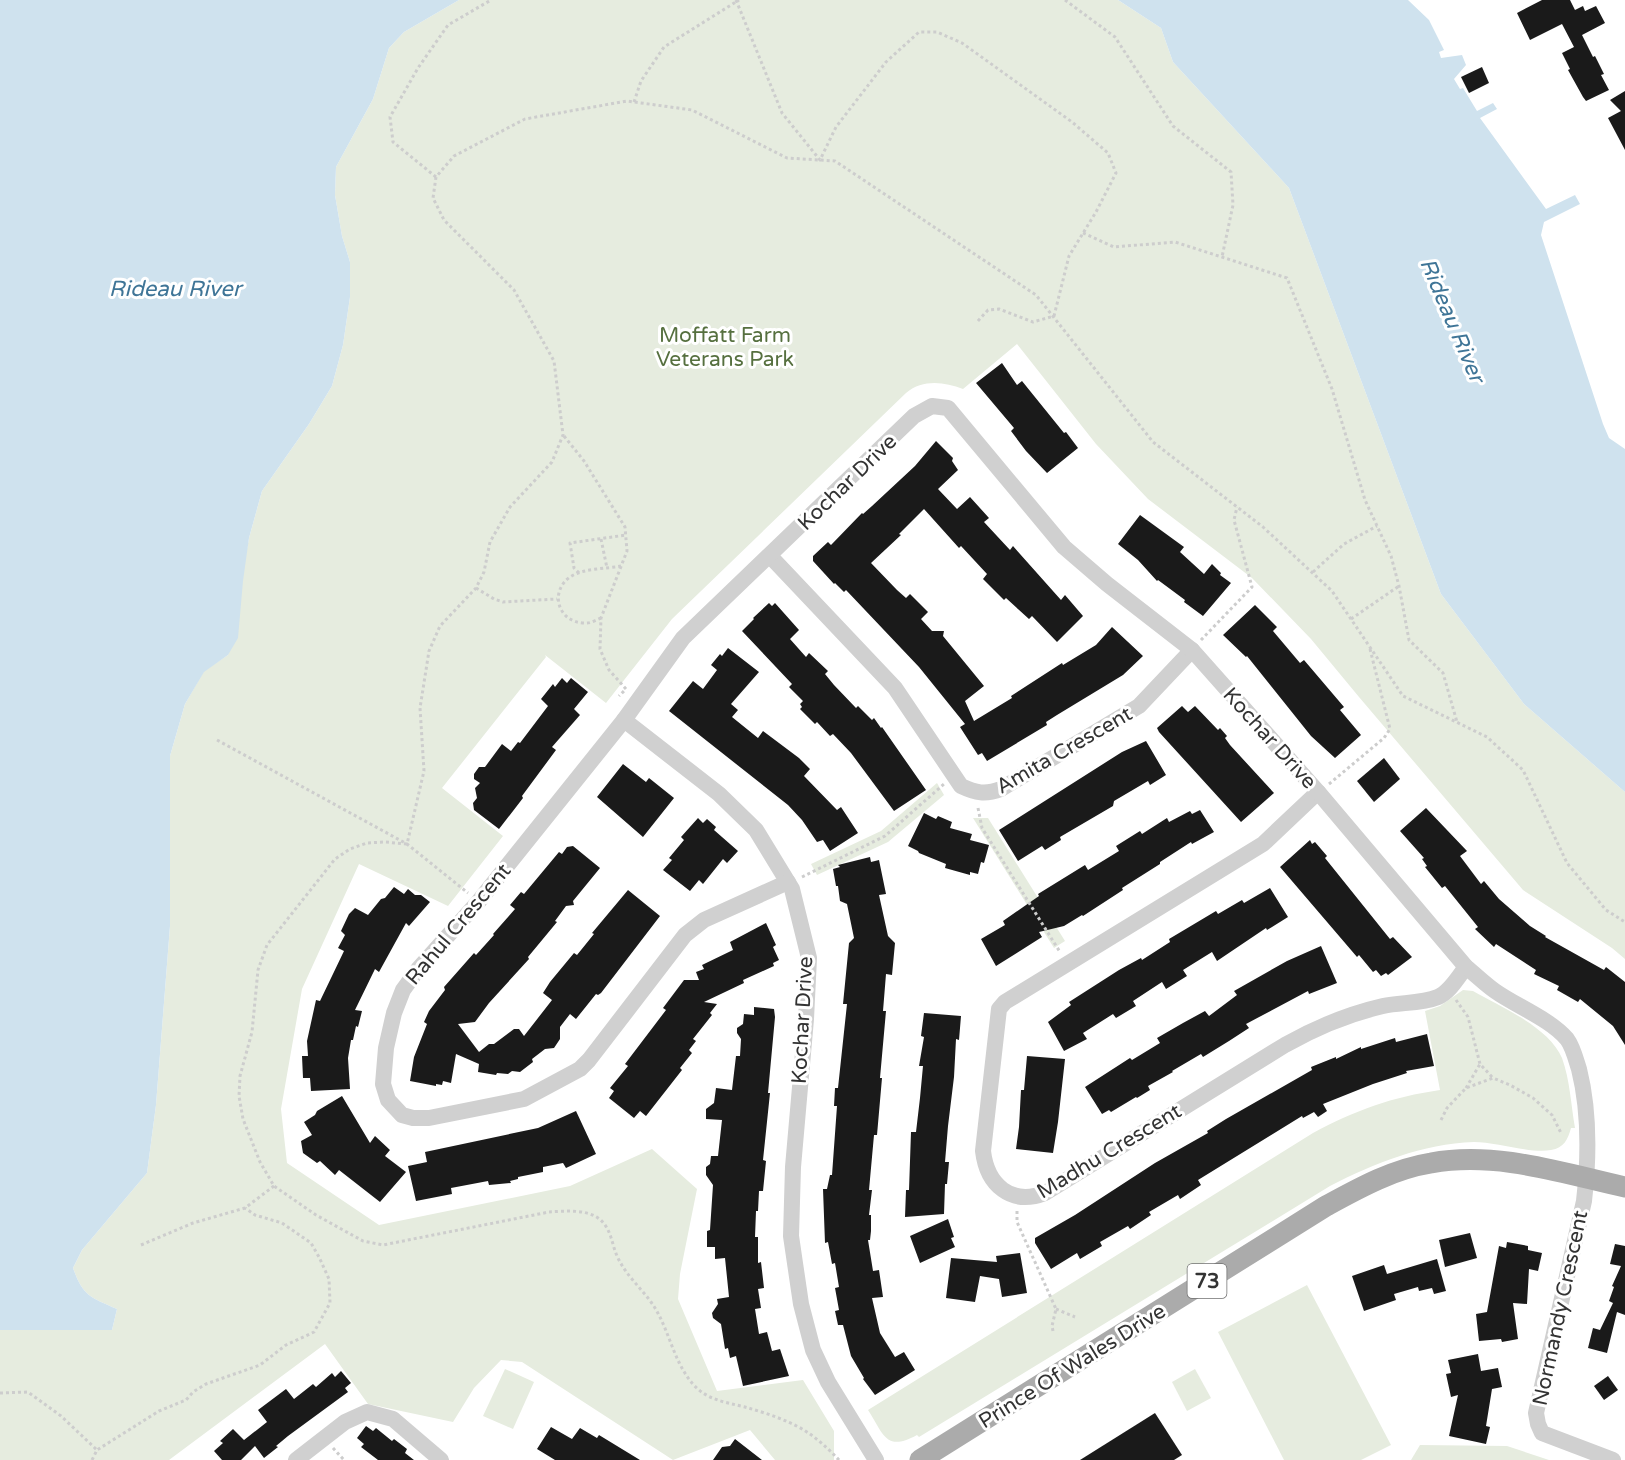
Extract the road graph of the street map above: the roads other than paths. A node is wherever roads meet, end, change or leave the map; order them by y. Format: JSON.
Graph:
{"nodes":[{"id":1,"x":770,"y":556,"type":"junction"},
{"id":2,"x":1192,"y":650,"type":"junction"},
{"id":3,"x":624,"y":720,"type":"junction"},
{"id":4,"x":1318,"y":792,"type":"junction"},
{"id":5,"x":788,"y":882,"type":"junction"},
{"id":6,"x":1467,"y":967,"type":"junction"},
{"id":7,"x":1587,"y":1178,"type":"junction"},
{"id":8,"x":1625,"y":1187,"type":"edge"},
{"id":9,"x":296,"y":1460,"type":"edge"},
{"id":10,"x":441,"y":1460,"type":"edge"},
{"id":11,"x":876,"y":1460,"type":"edge"},
{"id":12,"x":921,"y":1460,"type":"edge"},
{"id":13,"x":1613,"y":1460,"type":"edge"}],
"edges":[{"from":1,"to":2,"type":"street","name":"Amita Crescent"},
{"from":1,"to":2,"type":"street","name":"Kochar Drive"},
{"from":1,"to":3,"type":"street","name":"Kochar Drive"},
{"from":2,"to":4,"type":"street","name":"Kochar Drive"},
{"from":3,"to":5,"type":"street","name":"Kochar Drive"},
{"from":3,"to":5,"type":"street","name":"Rahul Crescent"},
{"from":4,"to":6,"type":"street","name":"Kochar Drive"},
{"from":4,"to":6,"type":"street","name":"Madhu Crescent"},
{"from":5,"to":11,"type":"street","name":"Kochar Drive"},
{"from":6,"to":7,"type":"street","name":"Kochar Drive"},
{"from":7,"to":8,"type":"main road","name":"Prince Of Wales Drive","number":"73"},
{"from":7,"to":12,"type":"main road","name":"Prince Of Wales Drive","number":"73"},
{"from":7,"to":13,"type":"street","name":"Normandy Crescent"},
{"from":9,"to":10,"type":"street"}]}
